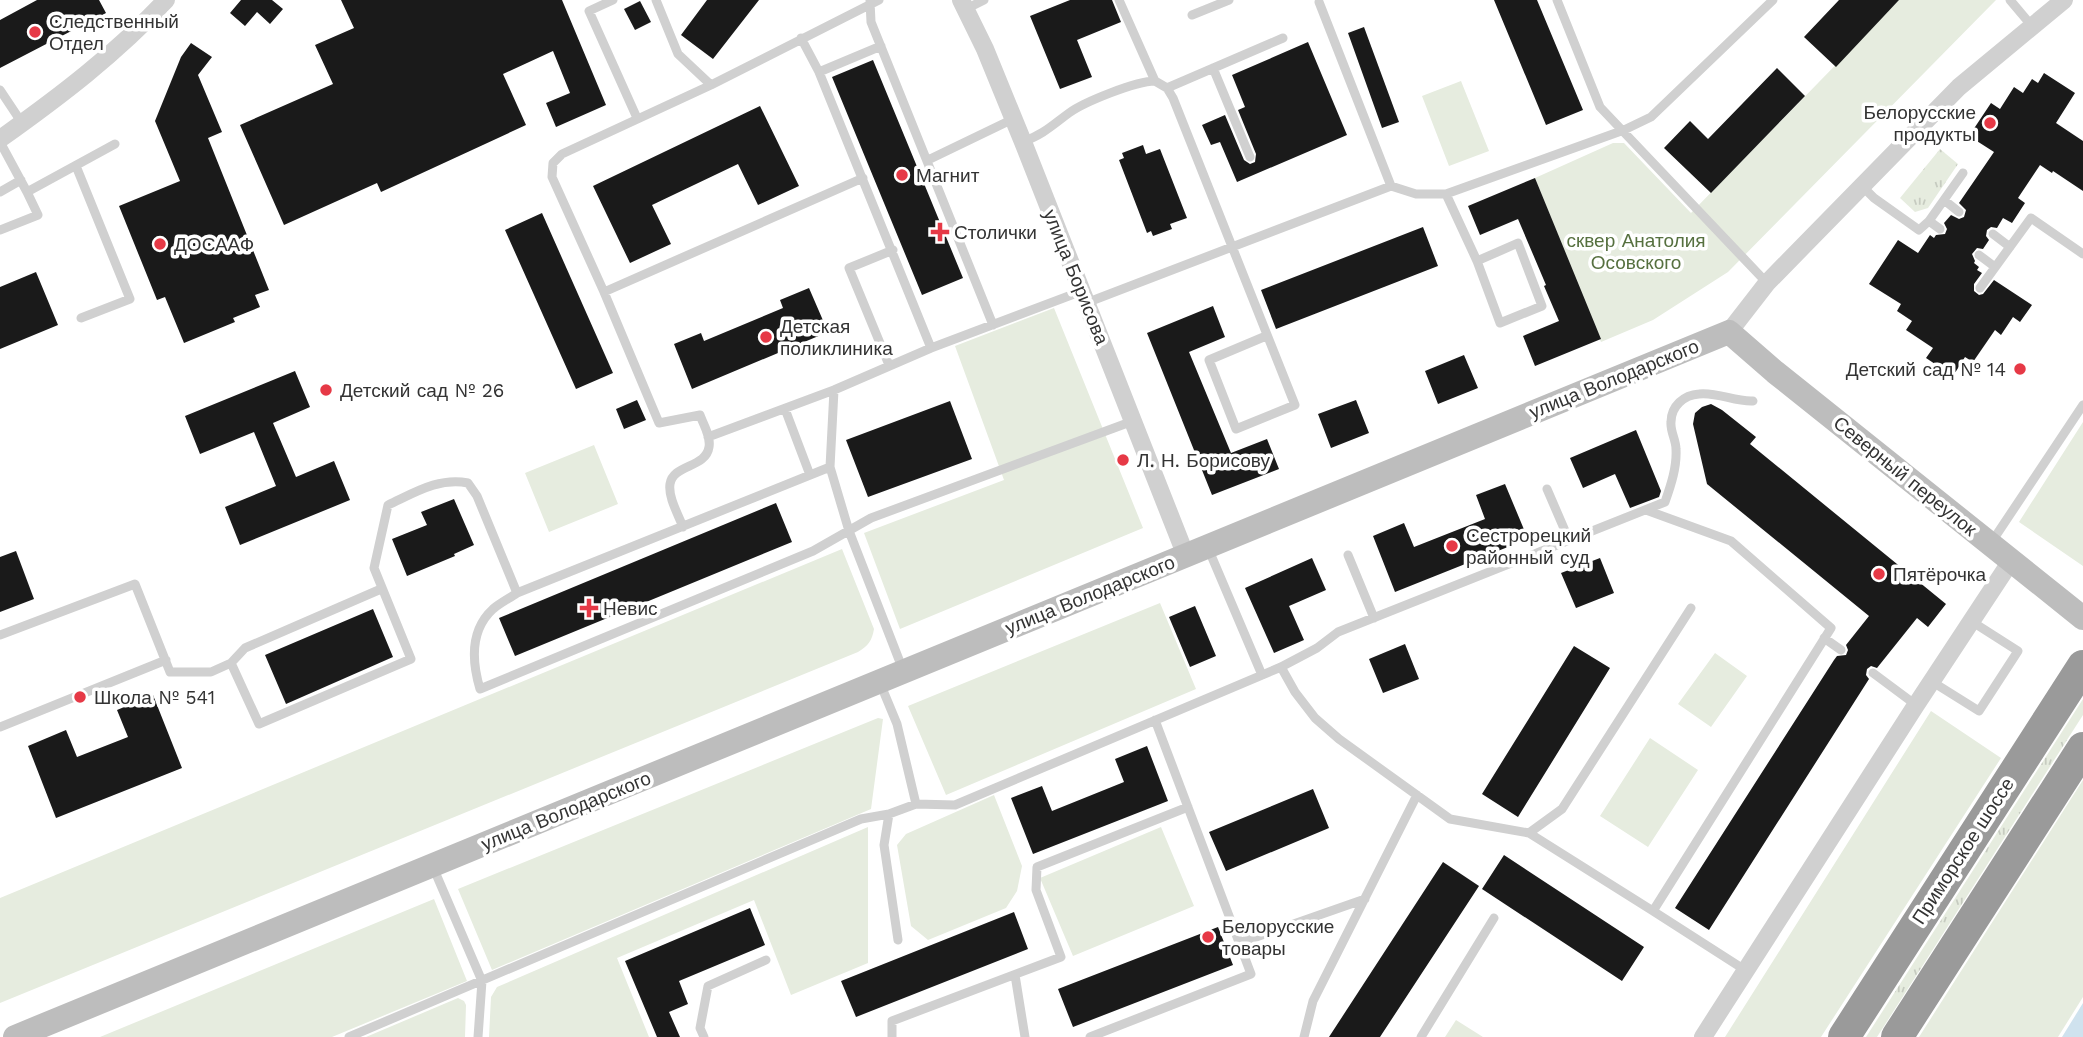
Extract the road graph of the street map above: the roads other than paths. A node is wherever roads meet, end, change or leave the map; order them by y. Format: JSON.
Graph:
{"nodes":[{"id":1,"x":166,"y":0,"type":"edge"},
{"id":2,"x":613,"y":0,"type":"edge"},
{"id":3,"x":656,"y":0,"type":"edge"},
{"id":4,"x":984,"y":0,"type":"edge"},
{"id":5,"x":1119,"y":0,"type":"edge"},
{"id":6,"x":1229,"y":0,"type":"edge"},
{"id":7,"x":1557,"y":0,"type":"edge"},
{"id":8,"x":1773,"y":0,"type":"edge"},
{"id":9,"x":2010,"y":0,"type":"edge"},
{"id":10,"x":2064,"y":0,"type":"edge"},
{"id":11,"x":873,"y":1,"type":"edge"},
{"id":12,"x":1320,"y":1,"type":"edge"},
{"id":13,"x":963,"y":5,"type":"edge"},
{"id":14,"x":1192,"y":15,"type":"dead end"},
{"id":15,"x":2032,"y":26,"type":"junction"},
{"id":16,"x":801,"y":38,"type":"junction"},
{"id":17,"x":1283,"y":38,"type":"dead end"},
{"id":18,"x":881,"y":46,"type":"junction"},
{"id":19,"x":1213,"y":68,"type":"junction"},
{"id":20,"x":819,"y":72,"type":"junction"},
{"id":21,"x":1155,"y":81,"type":"junction"},
{"id":22,"x":711,"y":85,"type":"junction"},
{"id":23,"x":1167,"y":88,"type":"junction"},
{"id":24,"x":0,"y":90,"type":"edge"},
{"id":25,"x":637,"y":118,"type":"junction"},
{"id":26,"x":1013,"y":119,"type":"junction"},
{"id":27,"x":22,"y":124,"type":"junction"},
{"id":28,"x":1624,"y":130,"type":"junction"},
{"id":29,"x":0,"y":141,"type":"edge"},
{"id":30,"x":1023,"y":142,"type":"junction"},
{"id":31,"x":115,"y":144,"type":"dead end"},
{"id":32,"x":1250,"y":157,"type":"dead end"},
{"id":33,"x":928,"y":160,"type":"junction"},
{"id":34,"x":76,"y":166,"type":"junction"},
{"id":35,"x":1964,"y":173,"type":"dead end"},
{"id":36,"x":863,"y":178,"type":"junction"},
{"id":37,"x":21,"y":180,"type":"junction"},
{"id":38,"x":1391,"y":186,"type":"junction"},
{"id":39,"x":1862,"y":186,"type":"junction"},
{"id":40,"x":0,"y":192,"type":"edge"},
{"id":41,"x":27,"y":192,"type":"junction"},
{"id":42,"x":1446,"y":194,"type":"junction"},
{"id":43,"x":1944,"y":200,"type":"junction"},
{"id":44,"x":1959,"y":212,"type":"dead end"},
{"id":45,"x":1929,"y":221,"type":"junction"},
{"id":46,"x":1940,"y":229,"type":"dead end"},
{"id":47,"x":0,"y":230,"type":"edge"},
{"id":48,"x":1993,"y":234,"type":"dead end"},
{"id":49,"x":1232,"y":247,"type":"junction"},
{"id":50,"x":2010,"y":247,"type":"junction"},
{"id":51,"x":893,"y":250,"type":"junction"},
{"id":52,"x":2083,"y":254,"type":"edge"},
{"id":53,"x":1979,"y":255,"type":"dead end"},
{"id":54,"x":1477,"y":261,"type":"junction"},
{"id":55,"x":1995,"y":267,"type":"junction"},
{"id":56,"x":1767,"y":283,"type":"junction"},
{"id":57,"x":1980,"y":288,"type":"dead end"},
{"id":58,"x":604,"y":292,"type":"junction"},
{"id":59,"x":1084,"y":297,"type":"junction"},
{"id":60,"x":81,"y":318,"type":"dead end"},
{"id":61,"x":993,"y":325,"type":"junction"},
{"id":62,"x":1729,"y":332,"type":"junction"},
{"id":63,"x":1266,"y":335,"type":"junction"},
{"id":64,"x":931,"y":348,"type":"junction"},
{"id":65,"x":889,"y":365,"type":"junction"},
{"id":66,"x":834,"y":390,"type":"junction"},
{"id":67,"x":1754,"y":401,"type":"dead end"},
{"id":68,"x":2083,"y":405,"type":"edge"},
{"id":69,"x":785,"y":409,"type":"junction"},
{"id":70,"x":1133,"y":421,"type":"junction"},
{"id":71,"x":708,"y":437,"type":"junction"},
{"id":72,"x":830,"y":467,"type":"junction"},
{"id":73,"x":810,"y":475,"type":"junction"},
{"id":74,"x":1548,"y":489,"type":"dead end"},
{"id":75,"x":1645,"y":510,"type":"junction"},
{"id":76,"x":683,"y":527,"type":"junction"},
{"id":77,"x":849,"y":531,"type":"junction"},
{"id":78,"x":1569,"y":540,"type":"junction"},
{"id":79,"x":1990,"y":545,"type":"junction"},
{"id":80,"x":1197,"y":552,"type":"junction"},
{"id":81,"x":1348,"y":555,"type":"dead end"},
{"id":82,"x":2011,"y":561,"type":"junction"},
{"id":83,"x":381,"y":589,"type":"junction"},
{"id":84,"x":517,"y":593,"type":"junction"},
{"id":85,"x":1691,"y":608,"type":"dead end"},
{"id":86,"x":1374,"y":618,"type":"junction"},
{"id":87,"x":2083,"y":618,"type":"edge"},
{"id":88,"x":1971,"y":621,"type":"junction"},
{"id":89,"x":0,"y":635,"type":"edge"},
{"id":90,"x":1825,"y":638,"type":"junction"},
{"id":91,"x":1842,"y":650,"type":"dead end"},
{"id":92,"x":166,"y":660,"type":"junction"},
{"id":93,"x":231,"y":663,"type":"junction"},
{"id":94,"x":2083,"y":666,"type":"edge"},
{"id":95,"x":1281,"y":667,"type":"junction"},
{"id":96,"x":904,"y":672,"type":"junction"},
{"id":97,"x":1873,"y":673,"type":"dead end"},
{"id":98,"x":1262,"y":675,"type":"junction"},
{"id":99,"x":1931,"y":681,"type":"junction"},
{"id":100,"x":880,"y":682,"type":"junction"},
{"id":101,"x":1916,"y":705,"type":"junction"},
{"id":102,"x":1155,"y":720,"type":"junction"},
{"id":103,"x":0,"y":727,"type":"edge"},
{"id":104,"x":2083,"y":748,"type":"edge"},
{"id":105,"x":1417,"y":795,"type":"junction"},
{"id":106,"x":916,"y":804,"type":"junction"},
{"id":107,"x":1188,"y":807,"type":"junction"},
{"id":108,"x":889,"y":814,"type":"junction"},
{"id":109,"x":1529,"y":833,"type":"junction"},
{"id":110,"x":433,"y":865,"type":"junction"},
{"id":111,"x":1365,"y":899,"type":"junction"},
{"id":112,"x":1653,"y":911,"type":"junction"},
{"id":113,"x":1494,"y":918,"type":"dead end"},
{"id":114,"x":898,"y":940,"type":"dead end"},
{"id":115,"x":1239,"y":943,"type":"junction"},
{"id":116,"x":766,"y":960,"type":"dead end"},
{"id":117,"x":1745,"y":970,"type":"junction"},
{"id":118,"x":1015,"y":975,"type":"junction"},
{"id":119,"x":482,"y":981,"type":"junction"},
{"id":120,"x":15,"y":1037,"type":"edge"},
{"id":121,"x":349,"y":1037,"type":"edge"},
{"id":122,"x":478,"y":1037,"type":"edge"},
{"id":123,"x":704,"y":1037,"type":"edge"},
{"id":124,"x":892,"y":1037,"type":"edge"},
{"id":125,"x":1025,"y":1037,"type":"edge"},
{"id":126,"x":1090,"y":1037,"type":"edge"},
{"id":127,"x":1304,"y":1037,"type":"edge"},
{"id":128,"x":1421,"y":1037,"type":"edge"},
{"id":129,"x":1703,"y":1037,"type":"edge"},
{"id":130,"x":1844,"y":1037,"type":"edge"},
{"id":131,"x":1898,"y":1037,"type":"edge"}],
"edges":[{"from":1,"to":27,"type":"street"},
{"from":2,"to":25,"type":"lane"},
{"from":3,"to":22,"type":"lane"},
{"from":4,"to":13,"type":"lane"},
{"from":5,"to":21,"type":"lane"},
{"from":6,"to":14,"type":"lane"},
{"from":7,"to":28,"type":"lane"},
{"from":8,"to":28,"type":"lane"},
{"from":9,"to":15,"type":"lane"},
{"from":10,"to":15,"type":"street","name":"улица Володарского"},
{"from":11,"to":16,"type":"lane"},
{"from":11,"to":18,"type":"lane"},
{"from":12,"to":38,"type":"lane"},
{"from":13,"to":26,"type":"street","name":"улица Борисова"},
{"from":15,"to":39,"type":"street","name":"улица Володарского"},
{"from":16,"to":20,"type":"lane"},
{"from":16,"to":22,"type":"lane"},
{"from":17,"to":19,"type":"lane"},
{"from":18,"to":20,"type":"lane"},
{"from":18,"to":33,"type":"lane"},
{"from":19,"to":23,"type":"lane"},
{"from":19,"to":32,"type":"lane"},
{"from":20,"to":36,"type":"lane"},
{"from":21,"to":23,"type":"lane"},
{"from":21,"to":30,"type":"lane"},
{"from":22,"to":25,"type":"lane"},
{"from":23,"to":49,"type":"lane"},
{"from":24,"to":27,"type":"lane"},
{"from":25,"to":58,"type":"lane"},
{"from":26,"to":30,"type":"street","name":"улица Борисова"},
{"from":26,"to":33,"type":"lane"},
{"from":27,"to":29,"type":"street"},
{"from":28,"to":42,"type":"lane"},
{"from":28,"to":56,"type":"lane"},
{"from":29,"to":37,"type":"lane"},
{"from":30,"to":59,"type":"street","name":"улица Борисова"},
{"from":31,"to":34,"type":"lane"},
{"from":33,"to":61,"type":"lane"},
{"from":34,"to":41,"type":"lane"},
{"from":34,"to":60,"type":"lane"},
{"from":35,"to":43,"type":"lane"},
{"from":36,"to":51,"type":"lane"},
{"from":36,"to":58,"type":"lane"},
{"from":37,"to":40,"type":"lane"},
{"from":37,"to":41,"type":"lane"},
{"from":38,"to":42,"type":"lane"},
{"from":38,"to":49,"type":"lane"},
{"from":39,"to":45,"type":"lane"},
{"from":39,"to":56,"type":"street","name":"улица Володарского"},
{"from":41,"to":47,"type":"lane"},
{"from":42,"to":54,"type":"lane"},
{"from":43,"to":44,"type":"lane"},
{"from":43,"to":45,"type":"lane"},
{"from":45,"to":46,"type":"lane"},
{"from":48,"to":50,"type":"lane"},
{"from":49,"to":59,"type":"lane"},
{"from":49,"to":63,"type":"lane"},
{"from":50,"to":52,"type":"lane"},
{"from":50,"to":55,"type":"lane"},
{"from":51,"to":64,"type":"lane"},
{"from":51,"to":65,"type":"lane"},
{"from":53,"to":55,"type":"lane"},
{"from":54,"to":54,"type":"lane"},
{"from":55,"to":57,"type":"lane"},
{"from":56,"to":62,"type":"street","name":"улица Володарского"},
{"from":58,"to":71,"type":"lane"},
{"from":59,"to":61,"type":"lane"},
{"from":59,"to":70,"type":"street","name":"улица Борисова"},
{"from":61,"to":64,"type":"lane"},
{"from":62,"to":79,"type":"main road","name":"Северный переулок"},
{"from":62,"to":80,"type":"main road","name":"улица Володарского"},
{"from":63,"to":63,"type":"lane"},
{"from":64,"to":65,"type":"lane"},
{"from":65,"to":66,"type":"lane"},
{"from":66,"to":69,"type":"lane"},
{"from":66,"to":72,"type":"lane"},
{"from":67,"to":75,"type":"lane"},
{"from":68,"to":79,"type":"lane"},
{"from":69,"to":71,"type":"lane"},
{"from":69,"to":73,"type":"lane"},
{"from":70,"to":77,"type":"lane"},
{"from":70,"to":80,"type":"street","name":"улица Борисова"},
{"from":71,"to":76,"type":"lane"},
{"from":72,"to":73,"type":"lane"},
{"from":72,"to":77,"type":"lane"},
{"from":73,"to":76,"type":"lane"},
{"from":74,"to":78,"type":"lane"},
{"from":75,"to":78,"type":"lane"},
{"from":75,"to":90,"type":"lane"},
{"from":76,"to":84,"type":"lane"},
{"from":77,"to":84,"type":"lane"},
{"from":77,"to":96,"type":"lane"},
{"from":78,"to":86,"type":"lane"},
{"from":79,"to":82,"type":"main road","name":"Северный переулок"},
{"from":80,"to":96,"type":"main road","name":"улица Володарского"},
{"from":80,"to":98,"type":"lane"},
{"from":81,"to":86,"type":"lane"},
{"from":82,"to":87,"type":"main road","name":"Северный переулок"},
{"from":82,"to":88,"type":"street"},
{"from":83,"to":84,"type":"lane"},
{"from":83,"to":93,"type":"lane"},
{"from":83,"to":93,"type":"lane"},
{"from":85,"to":109,"type":"lane"},
{"from":86,"to":95,"type":"lane"},
{"from":88,"to":99,"type":"street"},
{"from":88,"to":99,"type":"lane"},
{"from":89,"to":92,"type":"lane"},
{"from":90,"to":91,"type":"lane"},
{"from":90,"to":112,"type":"lane"},
{"from":92,"to":93,"type":"lane"},
{"from":92,"to":103,"type":"lane"},
{"from":94,"to":130,"type":"highway","name":"Приморское шоссе"},
{"from":95,"to":98,"type":"lane"},
{"from":95,"to":105,"type":"lane"},
{"from":96,"to":100,"type":"main road","name":"улица Володарского"},
{"from":97,"to":101,"type":"lane"},
{"from":98,"to":102,"type":"lane"},
{"from":99,"to":101,"type":"street"},
{"from":100,"to":106,"type":"lane"},
{"from":100,"to":110,"type":"main road","name":"улица Володарского"},
{"from":101,"to":117,"type":"street"},
{"from":102,"to":106,"type":"lane"},
{"from":102,"to":107,"type":"lane"},
{"from":104,"to":131,"type":"highway"},
{"from":105,"to":109,"type":"lane"},
{"from":105,"to":111,"type":"lane"},
{"from":106,"to":108,"type":"lane"},
{"from":107,"to":115,"type":"lane"},
{"from":107,"to":118,"type":"lane"},
{"from":108,"to":114,"type":"lane"},
{"from":108,"to":119,"type":"lane"},
{"from":109,"to":112,"type":"lane"},
{"from":110,"to":119,"type":"lane"},
{"from":110,"to":120,"type":"main road","name":"улица Володарского"},
{"from":111,"to":115,"type":"lane"},
{"from":111,"to":127,"type":"lane"},
{"from":112,"to":117,"type":"lane"},
{"from":113,"to":128,"type":"lane"},
{"from":115,"to":126,"type":"lane"},
{"from":116,"to":123,"type":"lane"},
{"from":117,"to":129,"type":"street"},
{"from":118,"to":124,"type":"lane"},
{"from":118,"to":125,"type":"lane"},
{"from":119,"to":121,"type":"lane"},
{"from":119,"to":122,"type":"lane"}]}
